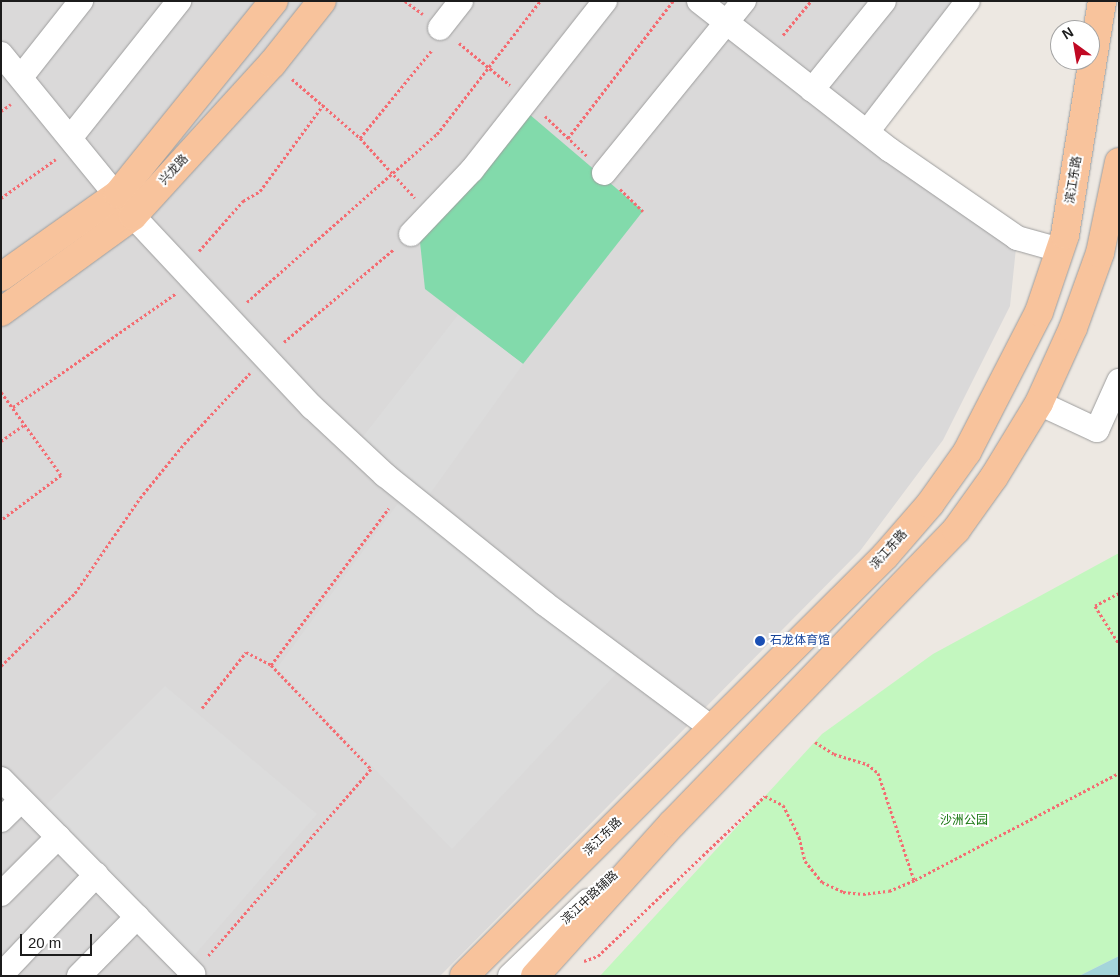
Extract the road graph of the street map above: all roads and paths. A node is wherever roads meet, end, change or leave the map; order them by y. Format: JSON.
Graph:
{"nodes":[{"id":1,"x":81,"y":1,"type":"edge"},
{"id":2,"x":178,"y":1,"type":"edge"},
{"id":3,"x":274,"y":1,"type":"edge"},
{"id":4,"x":322,"y":1,"type":"edge"},
{"id":5,"x":461,"y":1,"type":"edge"},
{"id":6,"x":540,"y":1,"type":"edge"},
{"id":7,"x":605,"y":1,"type":"edge"},
{"id":8,"x":673,"y":1,"type":"edge"},
{"id":9,"x":699,"y":1,"type":"edge"},
{"id":10,"x":744,"y":1,"type":"edge"},
{"id":11,"x":811,"y":1,"type":"edge"},
{"id":12,"x":884,"y":1,"type":"edge"},
{"id":13,"x":968,"y":1,"type":"edge"},
{"id":14,"x":1102,"y":1,"type":"edge"},
{"id":15,"x":727,"y":23,"type":"junction"},
{"id":16,"x":437,"y":37,"type":"joint"},
{"id":17,"x":1,"y":54,"type":"edge"},
{"id":18,"x":767,"y":54,"type":"junction"},
{"id":19,"x":272,"y":64,"type":"junction"},
{"id":20,"x":21,"y":77,"type":"junction"},
{"id":21,"x":812,"y":90,"type":"junction"},
{"id":22,"x":324,"y":104,"type":"junction"},
{"id":23,"x":867,"y":132,"type":"junction"},
{"id":24,"x":360,"y":138,"type":"junction"},
{"id":25,"x":568,"y":138,"type":"dead end"},
{"id":26,"x":74,"y":141,"type":"junction"},
{"id":27,"x":1119,"y":162,"type":"edge"},
{"id":28,"x":392,"y":173,"type":"junction"},
{"id":29,"x":604,"y":173,"type":"dead end"},
{"id":30,"x":1,"y":198,"type":"edge"},
{"id":31,"x":126,"y":205,"type":"junction"},
{"id":32,"x":430,"y":215,"type":"junction"},
{"id":33,"x":411,"y":234,"type":"joint"},
{"id":34,"x":1060,"y":250,"type":"junction"},
{"id":35,"x":187,"y":276,"type":"junction"},
{"id":36,"x":1,"y":277,"type":"edge"},
{"id":37,"x":1,"y":312,"type":"edge"},
{"id":38,"x":228,"y":319,"type":"junction"},
{"id":39,"x":265,"y":358,"type":"junction"},
{"id":40,"x":1119,"y":382,"type":"edge"},
{"id":41,"x":1,"y":392,"type":"edge"},
{"id":42,"x":1039,"y":403,"type":"junction"},
{"id":43,"x":13,"y":407,"type":"junction"},
{"id":44,"x":25,"y":424,"type":"junction"},
{"id":45,"x":1,"y":441,"type":"edge"},
{"id":46,"x":402,"y":490,"type":"junction"},
{"id":47,"x":1,"y":520,"type":"edge"},
{"id":48,"x":1119,"y":593,"type":"edge"},
{"id":49,"x":1119,"y":644,"type":"edge"},
{"id":50,"x":271,"y":665,"type":"junction"},
{"id":51,"x":1,"y":666,"type":"edge"},
{"id":52,"x":202,"y":708,"type":"dead end"},
{"id":53,"x":712,"y":728,"type":"junction"},
{"id":54,"x":815,"y":742,"type":"dead end"},
{"id":55,"x":1119,"y":773,"type":"edge"},
{"id":56,"x":1,"y":779,"type":"edge"},
{"id":57,"x":22,"y":800,"type":"junction"},
{"id":58,"x":1,"y":820,"type":"edge"},
{"id":59,"x":673,"y":823,"type":"junction"},
{"id":60,"x":58,"y":837,"type":"junction"},
{"id":61,"x":96,"y":875,"type":"junction"},
{"id":62,"x":915,"y":880,"type":"junction"},
{"id":63,"x":1,"y":894,"type":"edge"},
{"id":64,"x":137,"y":917,"type":"junction"},
{"id":65,"x":580,"y":962,"type":"dead end"},
{"id":66,"x":2,"y":974,"type":"edge"},
{"id":67,"x":193,"y":975,"type":"edge"},
{"id":68,"x":79,"y":976,"type":"edge"},
{"id":69,"x":464,"y":976,"type":"edge"},
{"id":70,"x":510,"y":976,"type":"edge"},
{"id":71,"x":535,"y":976,"type":"edge"}],
"edges":[{"from":1,"to":20,"type":"street"},
{"from":2,"to":26,"type":"street"},
{"from":3,"to":31,"type":"main road","name":"兴龙路"},
{"from":4,"to":19,"type":"main road","name":"兴龙路"},
{"from":5,"to":16,"type":"street"},
{"from":6,"to":28,"type":"path"},
{"from":7,"to":32,"type":"street"},
{"from":8,"to":25,"type":"path"},
{"from":9,"to":15,"type":"street"},
{"from":10,"to":15,"type":"street"},
{"from":11,"to":18,"type":"path"},
{"from":12,"to":21,"type":"street"},
{"from":13,"to":23,"type":"street"},
{"from":14,"to":34,"type":"main road","name":"滨江东路"},
{"from":15,"to":18,"type":"street"},
{"from":15,"to":29,"type":"street"},
{"from":16,"to":24,"type":"path"},
{"from":17,"to":20,"type":"street"},
{"from":18,"to":21,"type":"street"},
{"from":19,"to":22,"type":"path"},
{"from":19,"to":31,"type":"main road","name":"兴龙路"},
{"from":20,"to":26,"type":"street"},
{"from":21,"to":23,"type":"street"},
{"from":22,"to":24,"type":"path"},
{"from":22,"to":35,"type":"path"},
{"from":23,"to":34,"type":"street"},
{"from":24,"to":28,"type":"path"},
{"from":26,"to":30,"type":"path"},
{"from":26,"to":31,"type":"street"},
{"from":27,"to":42,"type":"main road"},
{"from":28,"to":32,"type":"path"},
{"from":28,"to":38,"type":"path"},
{"from":31,"to":35,"type":"street"},
{"from":31,"to":36,"type":"main road","name":"兴龙路"},
{"from":31,"to":37,"type":"main road","name":"兴龙路"},
{"from":32,"to":33,"type":"street"},
{"from":33,"to":39,"type":"path"},
{"from":34,"to":53,"type":"main road","name":"滨江东路"},
{"from":35,"to":38,"type":"street"},
{"from":35,"to":43,"type":"path"},
{"from":38,"to":39,"type":"street"},
{"from":39,"to":46,"type":"street"},
{"from":39,"to":51,"type":"path"},
{"from":40,"to":42,"type":"street"},
{"from":41,"to":43,"type":"path"},
{"from":42,"to":59,"type":"main road"},
{"from":43,"to":44,"type":"path"},
{"from":44,"to":45,"type":"path"},
{"from":44,"to":47,"type":"path"},
{"from":46,"to":50,"type":"path"},
{"from":46,"to":53,"type":"street"},
{"from":48,"to":49,"type":"path"},
{"from":50,"to":52,"type":"path"},
{"from":50,"to":67,"type":"path"},
{"from":53,"to":69,"type":"main road","name":"滨江东路"},
{"from":54,"to":62,"type":"path"},
{"from":55,"to":62,"type":"path"},
{"from":56,"to":57,"type":"street"},
{"from":57,"to":58,"type":"street"},
{"from":57,"to":60,"type":"street"},
{"from":59,"to":70,"type":"street","name":"滨江中路辅路"},
{"from":59,"to":71,"type":"main road"},
{"from":60,"to":61,"type":"street"},
{"from":60,"to":63,"type":"street"},
{"from":61,"to":64,"type":"street"},
{"from":61,"to":66,"type":"street"},
{"from":62,"to":65,"type":"path"},
{"from":64,"to":67,"type":"street"},
{"from":64,"to":68,"type":"street"}]}
